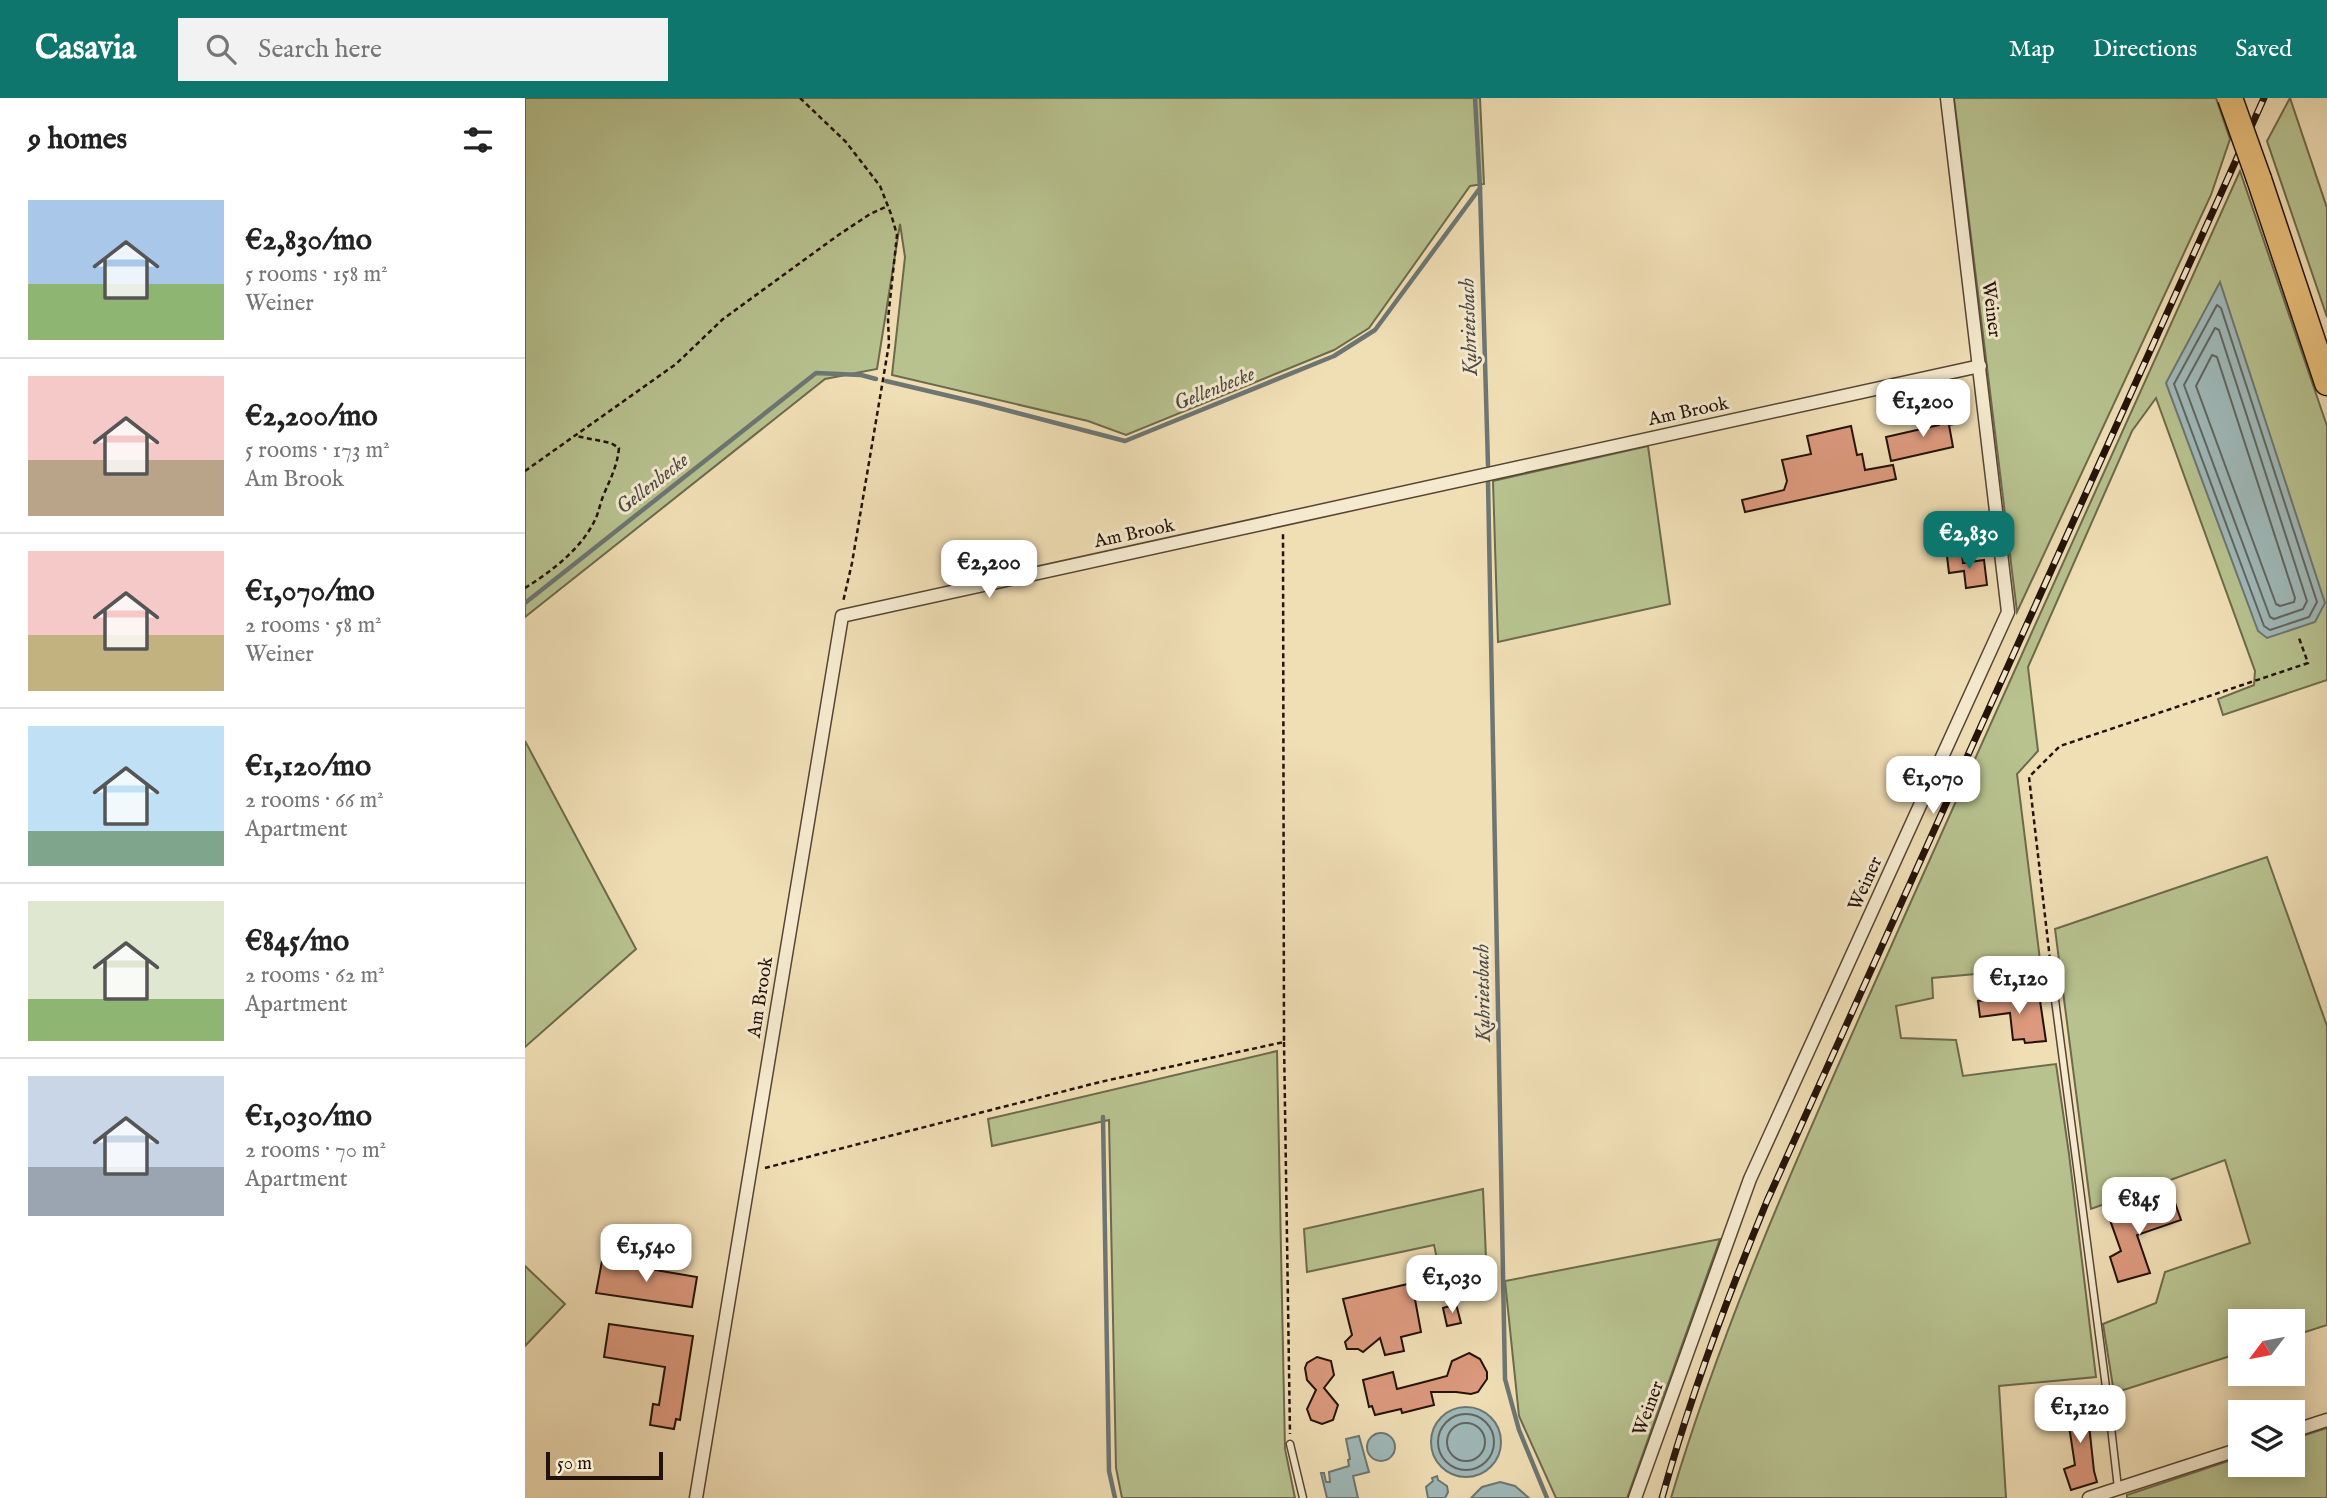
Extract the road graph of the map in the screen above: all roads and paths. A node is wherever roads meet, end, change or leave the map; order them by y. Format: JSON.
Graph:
{"nodes":[{"id":1,"x":800,"y":98,"type":"edge"},
{"id":2,"x":1947,"y":98,"type":"edge"},
{"id":3,"x":2230,"y":98,"type":"edge"},
{"id":4,"x":888,"y":206,"type":"junction"},
{"id":5,"x":1980,"y":366,"type":"junction"},
{"id":6,"x":2327,"y":383,"type":"edge"},
{"id":7,"x":576,"y":436,"type":"junction"},
{"id":8,"x":525,"y":471,"type":"edge"},
{"id":9,"x":1283,"y":519,"type":"junction"},
{"id":10,"x":525,"y":588,"type":"edge"},
{"id":11,"x":842,"y":616,"type":"junction"},
{"id":12,"x":2299,"y":638,"type":"dead end"},
{"id":13,"x":2052,"y":977,"type":"joint"},
{"id":14,"x":1284,"y":1042,"type":"junction"},
{"id":15,"x":750,"y":1172,"type":"junction"},
{"id":16,"x":2327,"y":1420,"type":"edge"},
{"id":17,"x":2305,"y":1427,"type":"edge"},
{"id":18,"x":1290,"y":1444,"type":"joint"},
{"id":19,"x":2228,"y":1453,"type":"edge"},
{"id":20,"x":2118,"y":1493,"type":"edge"},
{"id":21,"x":696,"y":1498,"type":"edge"},
{"id":22,"x":1303,"y":1498,"type":"edge"},
{"id":23,"x":1635,"y":1498,"type":"edge"},
{"id":24,"x":2089,"y":1498,"type":"edge"}],
"edges":[{"from":1,"to":4,"type":"path"},
{"from":2,"to":5,"type":"street","name":"Weiner"},
{"from":3,"to":6,"type":"highway","bridge":true},
{"from":4,"to":7,"type":"path"},
{"from":4,"to":11,"type":"path"},
{"from":5,"to":9,"type":"street","name":"Am Brook"},
{"from":5,"to":23,"type":"street","name":"Weiner"},
{"from":7,"to":8,"type":"path"},
{"from":7,"to":10,"type":"path"},
{"from":9,"to":11,"type":"street","name":"Am Brook"},
{"from":9,"to":14,"type":"path"},
{"from":11,"to":15,"type":"street","name":"Am Brook"},
{"from":12,"to":13,"type":"path"},
{"from":13,"to":20,"type":"lane"},
{"from":14,"to":15,"type":"path"},
{"from":14,"to":18,"type":"path"},
{"from":15,"to":21,"type":"street","name":"Am Brook"},
{"from":16,"to":17,"type":"street"},
{"from":18,"to":22,"type":"lane"},
{"from":19,"to":20,"type":"street"},
{"from":20,"to":24,"type":"street"}]}
